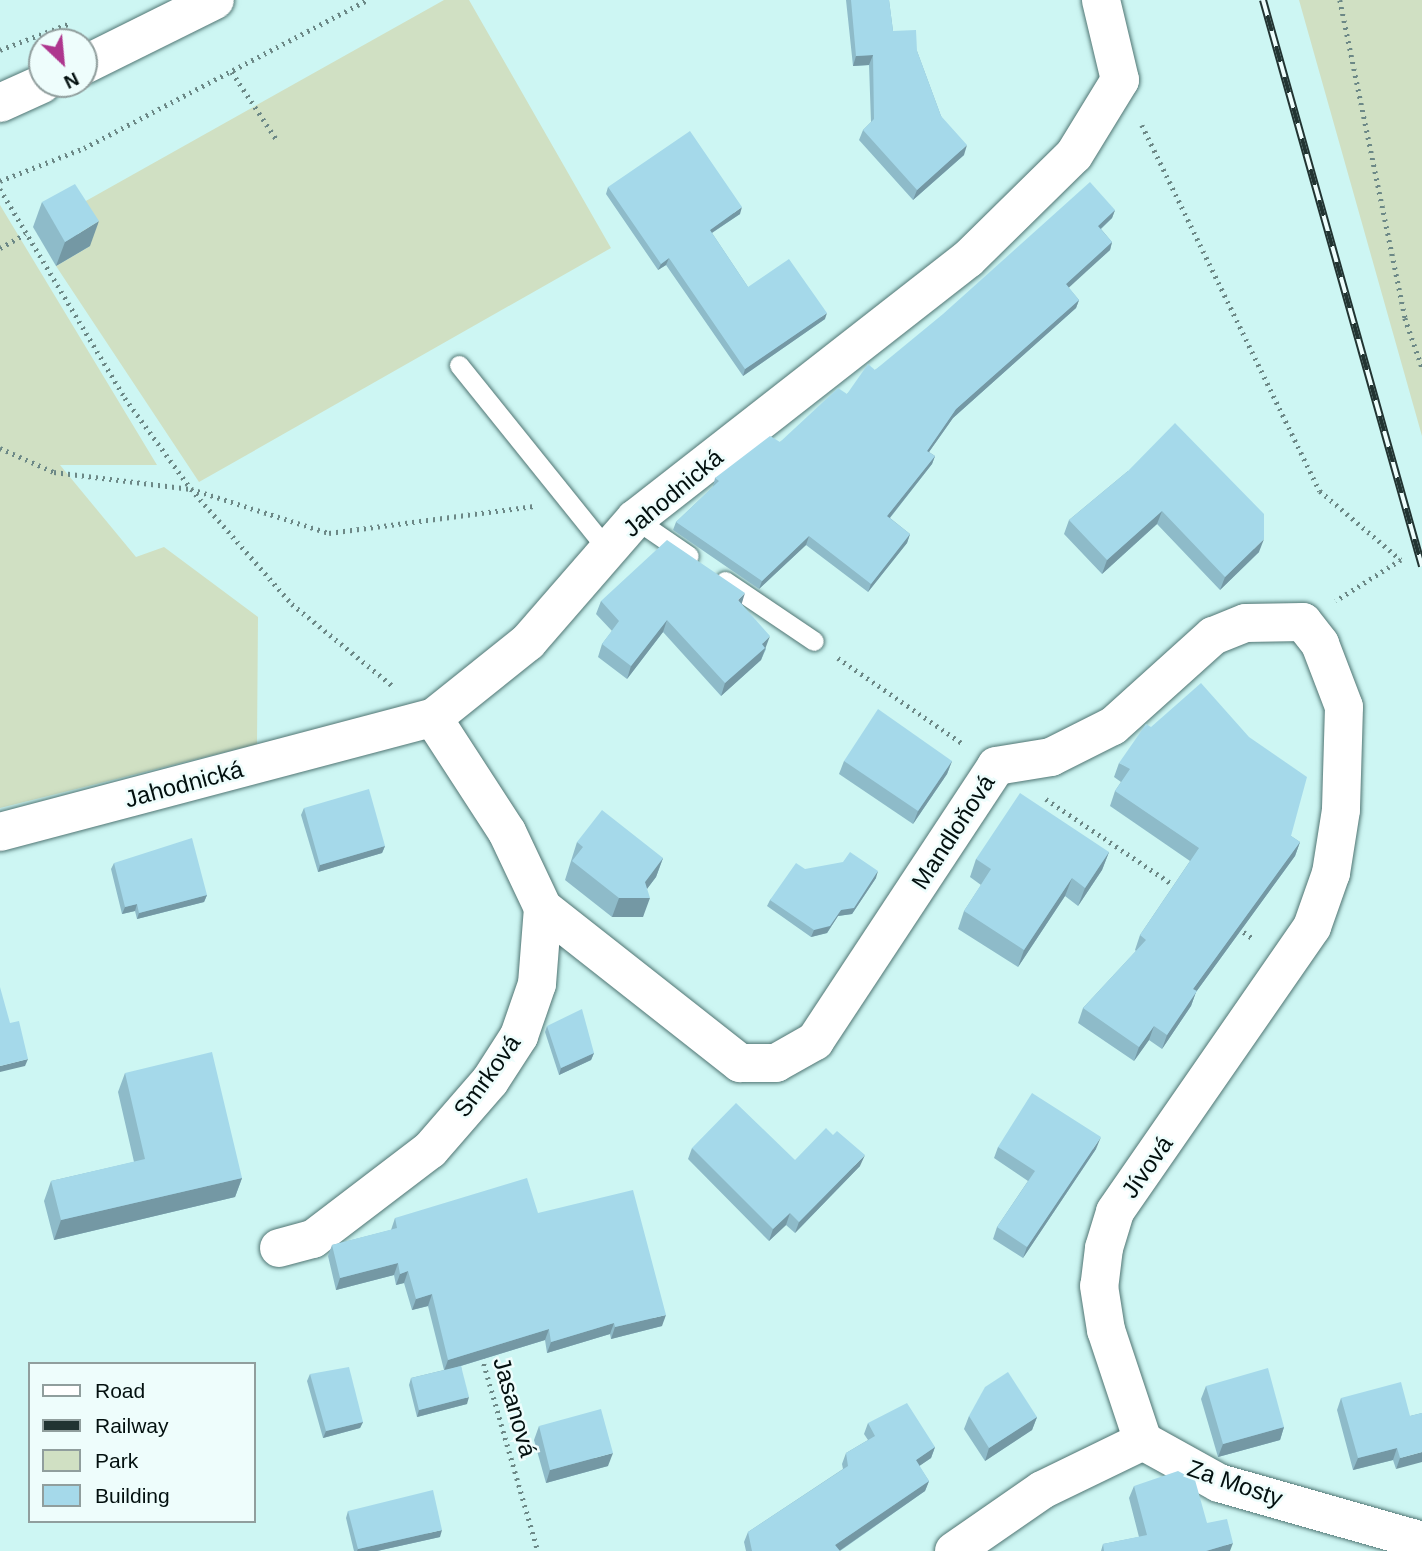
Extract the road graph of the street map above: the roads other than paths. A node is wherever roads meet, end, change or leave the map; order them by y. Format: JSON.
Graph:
{"nodes":[{"id":1,"x":215,"y":0,"type":"edge"},
{"id":2,"x":1101,"y":0,"type":"edge"},
{"id":3,"x":98,"y":58,"type":"edge"},
{"id":4,"x":28,"y":90,"type":"edge"},
{"id":5,"x":0,"y":103,"type":"edge"},
{"id":6,"x":459,"y":365,"type":"dead end"},
{"id":7,"x":635,"y":519,"type":"junction"},
{"id":8,"x":608,"y":550,"type":"junction"},
{"id":9,"x":814,"y":641,"type":"dead end"},
{"id":10,"x":433,"y":718,"type":"junction"},
{"id":11,"x":0,"y":832,"type":"edge"},
{"id":12,"x":542,"y":908,"type":"junction"},
{"id":13,"x":1312,"y":927,"type":"joint"},
{"id":14,"x":279,"y":1248,"type":"dead end"},
{"id":15,"x":1143,"y":1441,"type":"junction"},
{"id":16,"x":1422,"y":1541,"type":"edge"},
{"id":17,"x":954,"y":1551,"type":"edge"}],
"edges":[{"from":1,"to":3,"type":"street"},
{"from":2,"to":7,"type":"street","name":"Jahodnická"},
{"from":4,"to":5,"type":"street"},
{"from":6,"to":8,"type":"lane"},
{"from":7,"to":8,"type":"street","name":"Jahodnická"},
{"from":7,"to":9,"type":"lane"},
{"from":8,"to":10,"type":"street","name":"Jahodnická"},
{"from":10,"to":11,"type":"street","name":"Jahodnická"},
{"from":10,"to":12,"type":"street","name":"Smrková"},
{"from":12,"to":13,"type":"street","name":"Mandloňová"},
{"from":12,"to":14,"type":"street","name":"Smrková"},
{"from":13,"to":15,"type":"street","name":"Jívová"},
{"from":15,"to":16,"type":"street","name":"Za Mosty"},
{"from":15,"to":17,"type":"street"}]}
